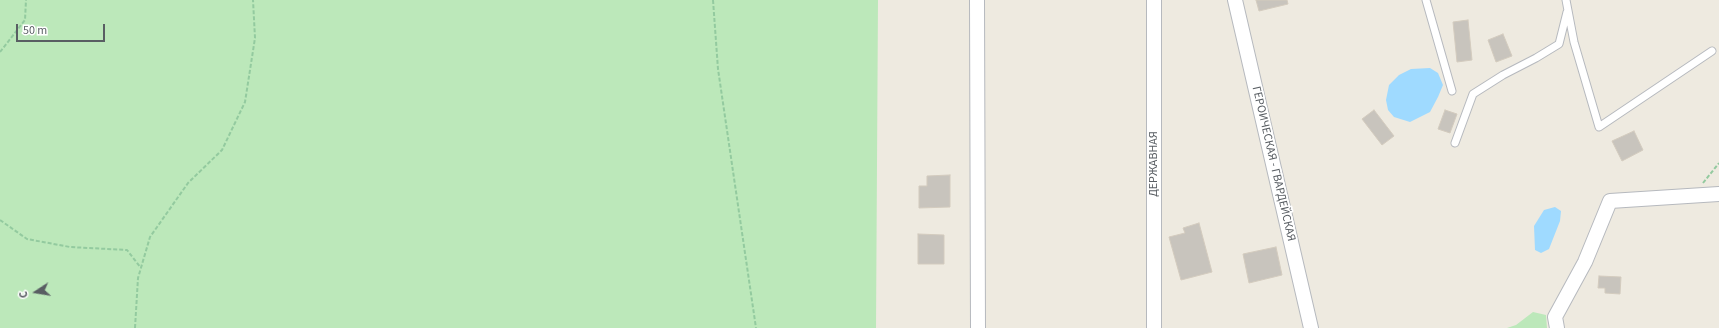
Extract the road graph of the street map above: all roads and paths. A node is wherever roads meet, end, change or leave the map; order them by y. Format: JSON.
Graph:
{"nodes":[{"id":1,"x":26,"y":0,"type":"edge"},
{"id":2,"x":253,"y":0,"type":"edge"},
{"id":3,"x":713,"y":0,"type":"edge"},
{"id":4,"x":977,"y":0,"type":"edge"},
{"id":5,"x":1154,"y":0,"type":"edge"},
{"id":6,"x":1235,"y":0,"type":"edge"},
{"id":7,"x":1426,"y":0,"type":"edge"},
{"id":8,"x":1566,"y":0,"type":"edge"},
{"id":9,"x":1568,"y":9,"type":"junction"},
{"id":10,"x":1712,"y":51,"type":"dead end"},
{"id":11,"x":0,"y":52,"type":"edge"},
{"id":12,"x":1452,"y":91,"type":"dead end"},
{"id":13,"x":1455,"y":143,"type":"dead end"},
{"id":14,"x":1719,"y":163,"type":"edge"},
{"id":15,"x":1719,"y":194,"type":"edge"},
{"id":16,"x":1688,"y":197,"type":"junction"},
{"id":17,"x":0,"y":220,"type":"edge"},
{"id":18,"x":141,"y":268,"type":"junction"},
{"id":19,"x":134,"y":328,"type":"edge"},
{"id":20,"x":756,"y":328,"type":"edge"},
{"id":21,"x":978,"y":328,"type":"edge"},
{"id":22,"x":1154,"y":328,"type":"edge"},
{"id":23,"x":1310,"y":328,"type":"edge"},
{"id":24,"x":1557,"y":328,"type":"edge"}],
"edges":[{"from":1,"to":11,"type":"path"},
{"from":2,"to":18,"type":"path"},
{"from":3,"to":20,"type":"path"},
{"from":4,"to":21,"type":"street"},
{"from":5,"to":22,"type":"street","name":"ДЕРЖАВНАЯ"},
{"from":6,"to":23,"type":"street","name":"ГЕРОИЧЕСКАЯ - ГВАРДЕЙСКАЯ"},
{"from":7,"to":12,"type":"lane"},
{"from":8,"to":9,"type":"lane"},
{"from":9,"to":10,"type":"lane"},
{"from":9,"to":13,"type":"lane"},
{"from":14,"to":16,"type":"path"},
{"from":15,"to":16,"type":"street"},
{"from":16,"to":24,"type":"street"},
{"from":17,"to":18,"type":"path"},
{"from":18,"to":19,"type":"path"}]}
